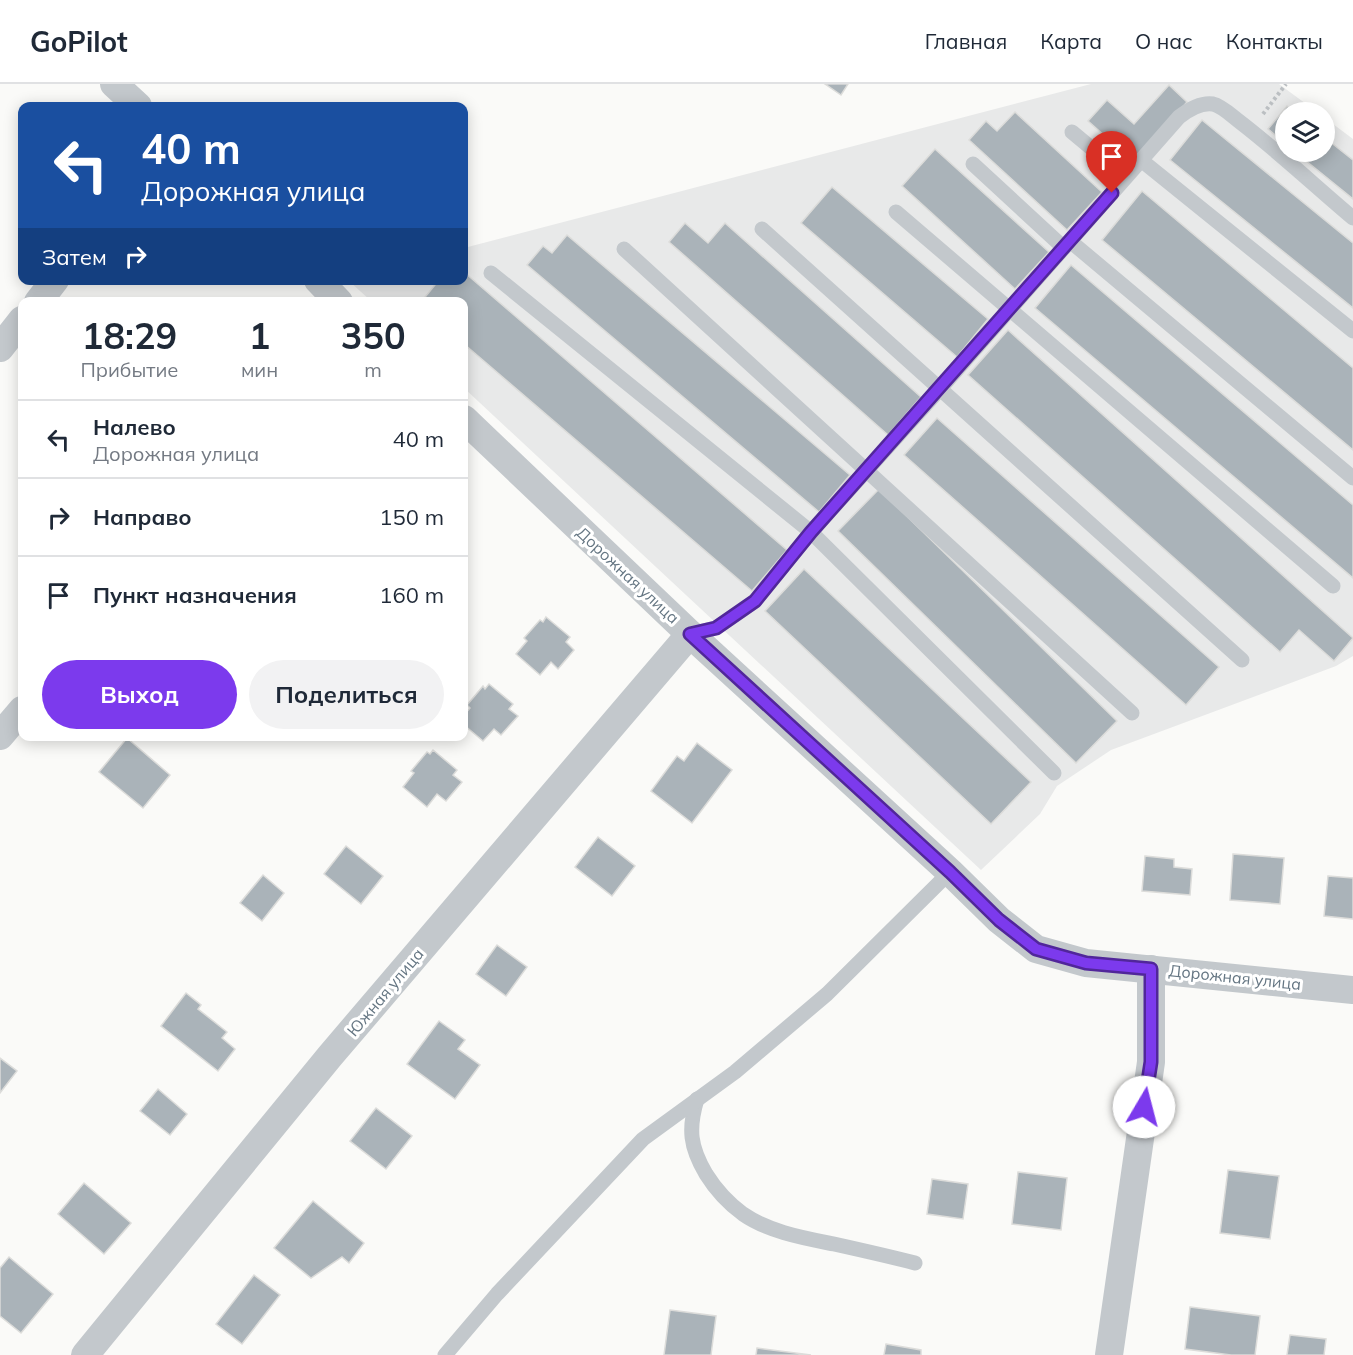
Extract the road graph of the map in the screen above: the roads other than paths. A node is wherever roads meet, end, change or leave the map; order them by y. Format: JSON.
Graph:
{"nodes":[{"id":1,"x":114,"y":84,"type":"edge"},
{"id":2,"x":134,"y":102,"type":"edge"},
{"id":3,"x":1072,"y":132,"type":"dead end"},
{"id":4,"x":1141,"y":160,"type":"junction"},
{"id":5,"x":973,"y":164,"type":"dead end"},
{"id":6,"x":1126,"y":177,"type":"junction"},
{"id":7,"x":896,"y":212,"type":"dead end"},
{"id":8,"x":1353,"y":218,"type":"edge"},
{"id":9,"x":762,"y":229,"type":"dead end"},
{"id":10,"x":1067,"y":245,"type":"junction"},
{"id":11,"x":624,"y":249,"type":"dead end"},
{"id":12,"x":490,"y":273,"type":"dead end"},
{"id":13,"x":51,"y":285,"type":"edge"},
{"id":14,"x":323,"y":285,"type":"edge"},
{"id":15,"x":42,"y":297,"type":"edge"},
{"id":16,"x":334,"y":297,"type":"edge"},
{"id":17,"x":1010,"y":310,"type":"junction"},
{"id":18,"x":18,"y":325,"type":"edge"},
{"id":19,"x":1353,"y":331,"type":"edge"},
{"id":20,"x":0,"y":348,"type":"edge"},
{"id":21,"x":939,"y":390,"type":"junction"},
{"id":22,"x":468,"y":423,"type":"edge"},
{"id":23,"x":867,"y":470,"type":"junction"},
{"id":24,"x":1353,"y":478,"type":"edge"},
{"id":25,"x":811,"y":532,"type":"junction"},
{"id":26,"x":1334,"y":586,"type":"dead end"},
{"id":27,"x":690,"y":634,"type":"junction"},
{"id":28,"x":1242,"y":660,"type":"dead end"},
{"id":29,"x":1132,"y":713,"type":"dead end"},
{"id":30,"x":18,"y":715,"type":"edge"},
{"id":31,"x":0,"y":736,"type":"edge"},
{"id":32,"x":1054,"y":773,"type":"dead end"},
{"id":33,"x":950,"y":872,"type":"junction"},
{"id":34,"x":1151,"y":969,"type":"junction"},
{"id":35,"x":1353,"y":990,"type":"edge"},
{"id":36,"x":697,"y":1100,"type":"junction"},
{"id":37,"x":915,"y":1263,"type":"dead end"},
{"id":38,"x":85,"y":1355,"type":"edge"},
{"id":39,"x":445,"y":1355,"type":"edge"},
{"id":40,"x":1109,"y":1355,"type":"edge"}],
"edges":[{"from":1,"to":2,"type":"street"},
{"from":3,"to":6,"type":"lane"},
{"from":4,"to":6,"type":"lane"},
{"from":4,"to":8,"type":"lane"},
{"from":4,"to":19,"type":"lane"},
{"from":5,"to":10,"type":"lane"},
{"from":6,"to":10,"type":"lane"},
{"from":7,"to":17,"type":"lane"},
{"from":9,"to":21,"type":"lane"},
{"from":10,"to":17,"type":"lane"},
{"from":10,"to":24,"type":"lane"},
{"from":11,"to":23,"type":"lane"},
{"from":12,"to":25,"type":"lane"},
{"from":13,"to":15,"type":"street"},
{"from":14,"to":16,"type":"street"},
{"from":17,"to":21,"type":"lane"},
{"from":17,"to":26,"type":"lane"},
{"from":18,"to":20,"type":"street"},
{"from":21,"to":23,"type":"lane"},
{"from":21,"to":28,"type":"lane"},
{"from":22,"to":27,"type":"street","name":"Дорожная улица"},
{"from":23,"to":25,"type":"lane"},
{"from":23,"to":29,"type":"lane"},
{"from":25,"to":27,"type":"lane"},
{"from":25,"to":32,"type":"lane"},
{"from":27,"to":33,"type":"street","name":"Дорожная улица"},
{"from":27,"to":38,"type":"street","name":"Южная улица"},
{"from":30,"to":31,"type":"street"},
{"from":33,"to":34,"type":"street","name":"Дорожная улица"},
{"from":33,"to":36,"type":"lane"},
{"from":34,"to":35,"type":"street","name":"Дорожная улица"},
{"from":34,"to":40,"type":"street"},
{"from":36,"to":37,"type":"lane"},
{"from":36,"to":39,"type":"lane"}]}
